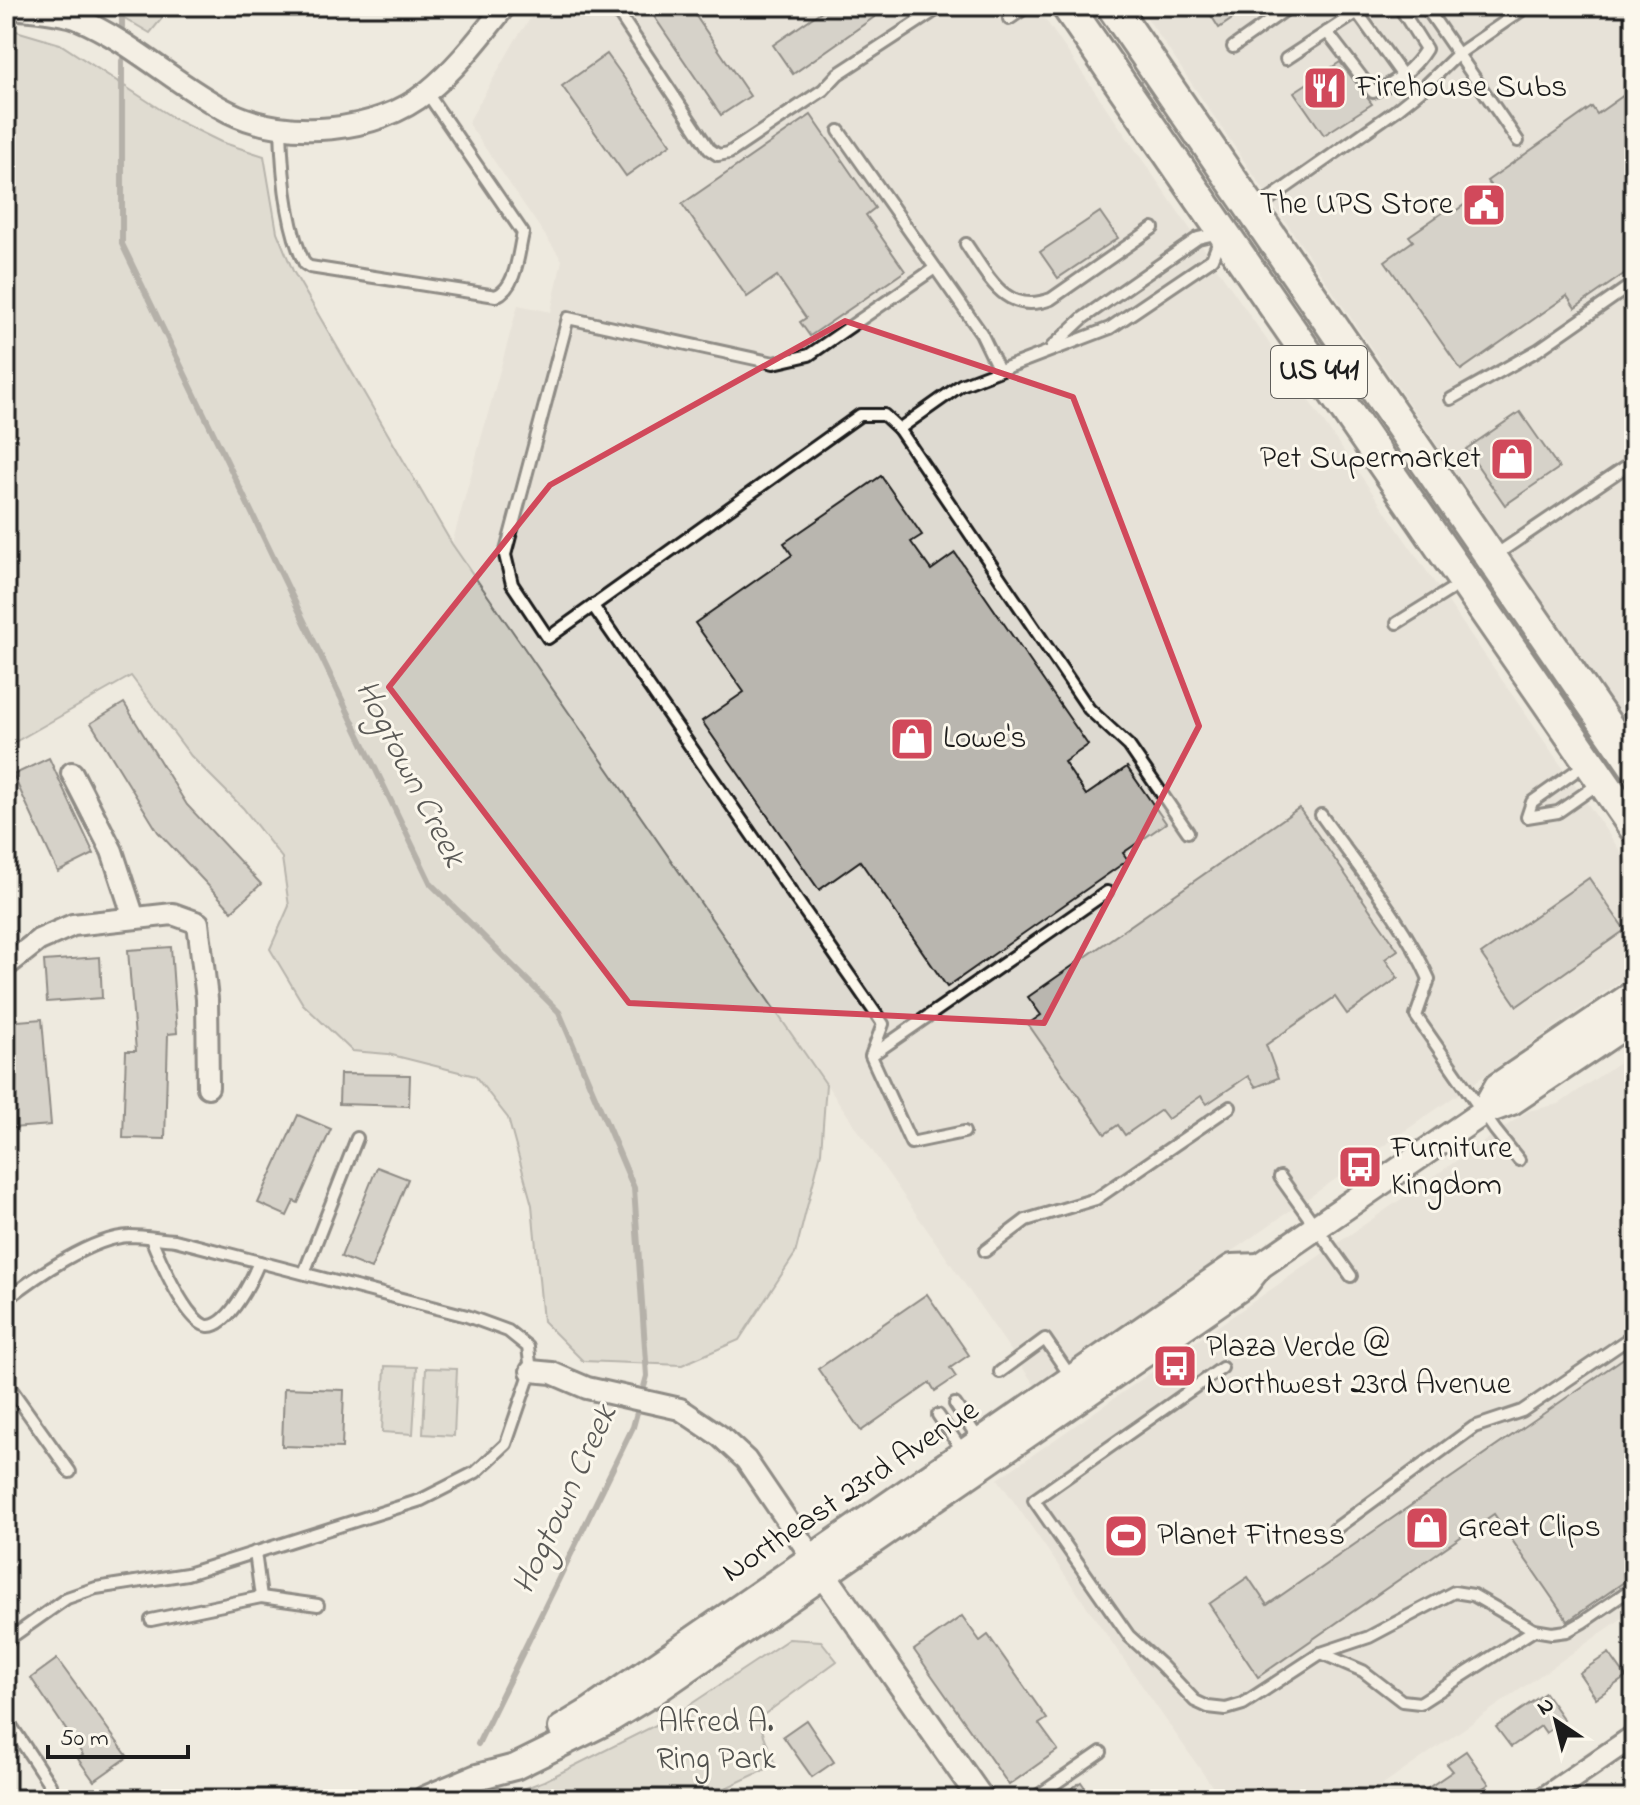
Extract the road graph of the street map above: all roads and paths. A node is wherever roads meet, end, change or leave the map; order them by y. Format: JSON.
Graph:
{"nodes":[{"id":1,"x":505,"y":6,"type":"edge"},
{"id":2,"x":614,"y":6,"type":"edge"},
{"id":3,"x":942,"y":6,"type":"edge"},
{"id":4,"x":1028,"y":6,"type":"edge"},
{"id":5,"x":1067,"y":6,"type":"edge"},
{"id":6,"x":1112,"y":6,"type":"edge"},
{"id":7,"x":1291,"y":6,"type":"edge"},
{"id":8,"x":1399,"y":6,"type":"edge"},
{"id":9,"x":1425,"y":6,"type":"edge"},
{"id":10,"x":1528,"y":6,"type":"edge"},
{"id":11,"x":6,"y":7,"type":"edge"},
{"id":12,"x":1362,"y":9,"type":"edge"},
{"id":13,"x":1009,"y":19,"type":"dead end"},
{"id":14,"x":1327,"y":32,"type":"junction"},
{"id":15,"x":1233,"y":47,"type":"dead end"},
{"id":16,"x":1458,"y":54,"type":"junction"},
{"id":17,"x":1286,"y":59,"type":"dead end"},
{"id":18,"x":1403,"y":76,"type":"junction"},
{"id":19,"x":427,"y":93,"type":"junction"},
{"id":20,"x":281,"y":128,"type":"junction"},
{"id":21,"x":839,"y":131,"type":"dead end"},
{"id":22,"x":1518,"y":141,"type":"dead end"},
{"id":23,"x":1253,"y":210,"type":"junction"},
{"id":24,"x":1153,"y":228,"type":"dead end"},
{"id":25,"x":1222,"y":232,"type":"junction"},
{"id":26,"x":966,"y":244,"type":"dead end"},
{"id":27,"x":935,"y":268,"type":"junction"},
{"id":28,"x":1634,"y":283,"type":"edge"},
{"id":29,"x":1048,"y":351,"type":"junction"},
{"id":30,"x":999,"y":370,"type":"junction"},
{"id":31,"x":1451,"y":399,"type":"dead end"},
{"id":32,"x":899,"y":429,"type":"junction"},
{"id":33,"x":1634,"y":461,"type":"edge"},
{"id":34,"x":1416,"y":512,"type":"junction"},
{"id":35,"x":1492,"y":557,"type":"junction"},
{"id":36,"x":1464,"y":581,"type":"junction"},
{"id":37,"x":593,"y":606,"type":"junction"},
{"id":38,"x":1532,"y":615,"type":"junction"},
{"id":39,"x":1397,"y":623,"type":"dead end"},
{"id":40,"x":1632,"y":758,"type":"edge"},
{"id":41,"x":1596,"y":771,"type":"junction"},
{"id":42,"x":72,"y":773,"type":"dead end"},
{"id":43,"x":1321,"y":815,"type":"dead end"},
{"id":44,"x":1634,"y":827,"type":"edge"},
{"id":45,"x":1188,"y":832,"type":"dead end"},
{"id":46,"x":1107,"y":892,"type":"dead end"},
{"id":47,"x":134,"y":918,"type":"junction"},
{"id":48,"x":6,"y":966,"type":"edge"},
{"id":49,"x":1634,"y":993,"type":"edge"},
{"id":50,"x":1634,"y":1020,"type":"edge"},
{"id":51,"x":871,"y":1056,"type":"junction"},
{"id":52,"x":208,"y":1087,"type":"dead end"},
{"id":53,"x":1230,"y":1107,"type":"dead end"},
{"id":54,"x":1482,"y":1113,"type":"junction"},
{"id":55,"x":964,"y":1132,"type":"dead end"},
{"id":56,"x":357,"y":1138,"type":"dead end"},
{"id":57,"x":1519,"y":1160,"type":"dead end"},
{"id":58,"x":1280,"y":1177,"type":"dead end"},
{"id":59,"x":1316,"y":1228,"type":"junction"},
{"id":60,"x":151,"y":1238,"type":"junction"},
{"id":61,"x":985,"y":1251,"type":"dead end"},
{"id":62,"x":259,"y":1262,"type":"junction"},
{"id":63,"x":304,"y":1273,"type":"junction"},
{"id":64,"x":1351,"y":1276,"type":"dead end"},
{"id":65,"x":6,"y":1300,"type":"edge"},
{"id":66,"x":1634,"y":1335,"type":"edge"},
{"id":67,"x":1222,"y":1368,"type":"dead end"},
{"id":68,"x":531,"y":1371,"type":"junction"},
{"id":69,"x":1000,"y":1372,"type":"dead end"},
{"id":70,"x":6,"y":1382,"type":"edge"},
{"id":71,"x":1078,"y":1387,"type":"junction"},
{"id":72,"x":955,"y":1404,"type":"dead end"},
{"id":73,"x":938,"y":1415,"type":"dead end"},
{"id":74,"x":973,"y":1448,"type":"junction"},
{"id":75,"x":70,"y":1472,"type":"dead end"},
{"id":76,"x":1335,"y":1529,"type":"dead end"},
{"id":77,"x":255,"y":1552,"type":"junction"},
{"id":78,"x":818,"y":1566,"type":"junction"},
{"id":79,"x":1634,"y":1587,"type":"edge"},
{"id":80,"x":261,"y":1597,"type":"junction"},
{"id":81,"x":318,"y":1605,"type":"dead end"},
{"id":82,"x":151,"y":1620,"type":"dead end"},
{"id":83,"x":1534,"y":1630,"type":"junction"},
{"id":84,"x":6,"y":1641,"type":"edge"},
{"id":85,"x":1321,"y":1653,"type":"junction"},
{"id":86,"x":6,"y":1718,"type":"edge"},
{"id":87,"x":1634,"y":1736,"type":"edge"},
{"id":88,"x":1101,"y":1752,"type":"dead end"},
{"id":89,"x":50,"y":1785,"type":"dead end"},
{"id":90,"x":425,"y":1799,"type":"edge"},
{"id":91,"x":981,"y":1799,"type":"edge"},
{"id":92,"x":1033,"y":1799,"type":"edge"},
{"id":93,"x":1542,"y":1799,"type":"edge"}],
"edges":[{"from":1,"to":19,"type":"street"},
{"from":2,"to":3,"type":"lane"},
{"from":4,"to":13,"type":"lane"},
{"from":5,"to":25,"type":"main road","number":"US 441"},
{"from":6,"to":23,"type":"main road","number":"US 441"},
{"from":7,"to":15,"type":"lane"},
{"from":8,"to":18,"type":"lane"},
{"from":9,"to":16,"type":"lane"},
{"from":10,"to":16,"type":"lane"},
{"from":11,"to":20,"type":"street"},
{"from":12,"to":14,"type":"lane"},
{"from":12,"to":18,"type":"lane"},
{"from":14,"to":17,"type":"lane"},
{"from":14,"to":18,"type":"lane"},
{"from":16,"to":22,"type":"lane"},
{"from":16,"to":23,"type":"lane"},
{"from":19,"to":20,"type":"street"},
{"from":19,"to":20,"type":"lane"},
{"from":21,"to":27,"type":"lane"},
{"from":23,"to":25,"type":"main road"},
{"from":23,"to":35,"type":"main road","number":"US 441"},
{"from":24,"to":26,"type":"lane"},
{"from":25,"to":29,"type":"lane"},
{"from":25,"to":29,"type":"lane"},
{"from":25,"to":34,"type":"main road","number":"US 441"},
{"from":27,"to":30,"type":"lane"},
{"from":27,"to":37,"type":"lane"},
{"from":28,"to":31,"type":"lane"},
{"from":29,"to":30,"type":"lane"},
{"from":30,"to":32,"type":"lane"},
{"from":32,"to":37,"type":"lane"},
{"from":32,"to":45,"type":"lane"},
{"from":33,"to":35,"type":"lane"},
{"from":34,"to":35,"type":"main road"},
{"from":34,"to":36,"type":"main road","number":"US 441"},
{"from":35,"to":38,"type":"main road","number":"US 441"},
{"from":36,"to":38,"type":"main road"},
{"from":36,"to":39,"type":"lane"},
{"from":36,"to":41,"type":"main road","number":"US 441"},
{"from":37,"to":51,"type":"lane"},
{"from":38,"to":40,"type":"main road","number":"US 441"},
{"from":41,"to":41,"type":"lane"},
{"from":41,"to":44,"type":"main road","number":"US 441"},
{"from":42,"to":47,"type":"street"},
{"from":43,"to":54,"type":"lane"},
{"from":46,"to":51,"type":"lane"},
{"from":47,"to":48,"type":"street"},
{"from":47,"to":52,"type":"street"},
{"from":49,"to":54,"type":"street","name":"Northeast 23rd Avenue"},
{"from":50,"to":54,"type":"street"},
{"from":51,"to":55,"type":"lane"},
{"from":53,"to":61,"type":"lane"},
{"from":54,"to":57,"type":"lane"},
{"from":54,"to":59,"type":"street","name":"Northeast 23rd Avenue"},
{"from":56,"to":63,"type":"lane"},
{"from":58,"to":59,"type":"lane"},
{"from":59,"to":64,"type":"lane"},
{"from":59,"to":71,"type":"street","name":"Northeast 23rd Avenue"},
{"from":60,"to":62,"type":"lane"},
{"from":60,"to":62,"type":"lane"},
{"from":60,"to":65,"type":"lane"},
{"from":62,"to":63,"type":"lane"},
{"from":63,"to":68,"type":"lane"},
{"from":66,"to":76,"type":"lane"},
{"from":67,"to":85,"type":"lane"},
{"from":68,"to":77,"type":"lane"},
{"from":68,"to":78,"type":"street"},
{"from":69,"to":71,"type":"lane"},
{"from":70,"to":75,"type":"lane"},
{"from":71,"to":74,"type":"street","name":"Northeast 23rd Avenue"},
{"from":71,"to":78,"type":"street","name":"Northeast 23rd Avenue"},
{"from":72,"to":74,"type":"lane"},
{"from":73,"to":74,"type":"lane"},
{"from":74,"to":78,"type":"street","name":"Northeast 23rd Avenue"},
{"from":77,"to":80,"type":"lane"},
{"from":77,"to":84,"type":"lane"},
{"from":78,"to":90,"type":"street","name":"Northeast 23rd Avenue"},
{"from":78,"to":91,"type":"street"},
{"from":79,"to":83,"type":"lane"},
{"from":80,"to":81,"type":"lane"},
{"from":80,"to":82,"type":"lane"},
{"from":83,"to":85,"type":"lane"},
{"from":83,"to":85,"type":"lane"},
{"from":86,"to":89,"type":"lane"},
{"from":87,"to":93,"type":"street"},
{"from":88,"to":92,"type":"lane"}]}
